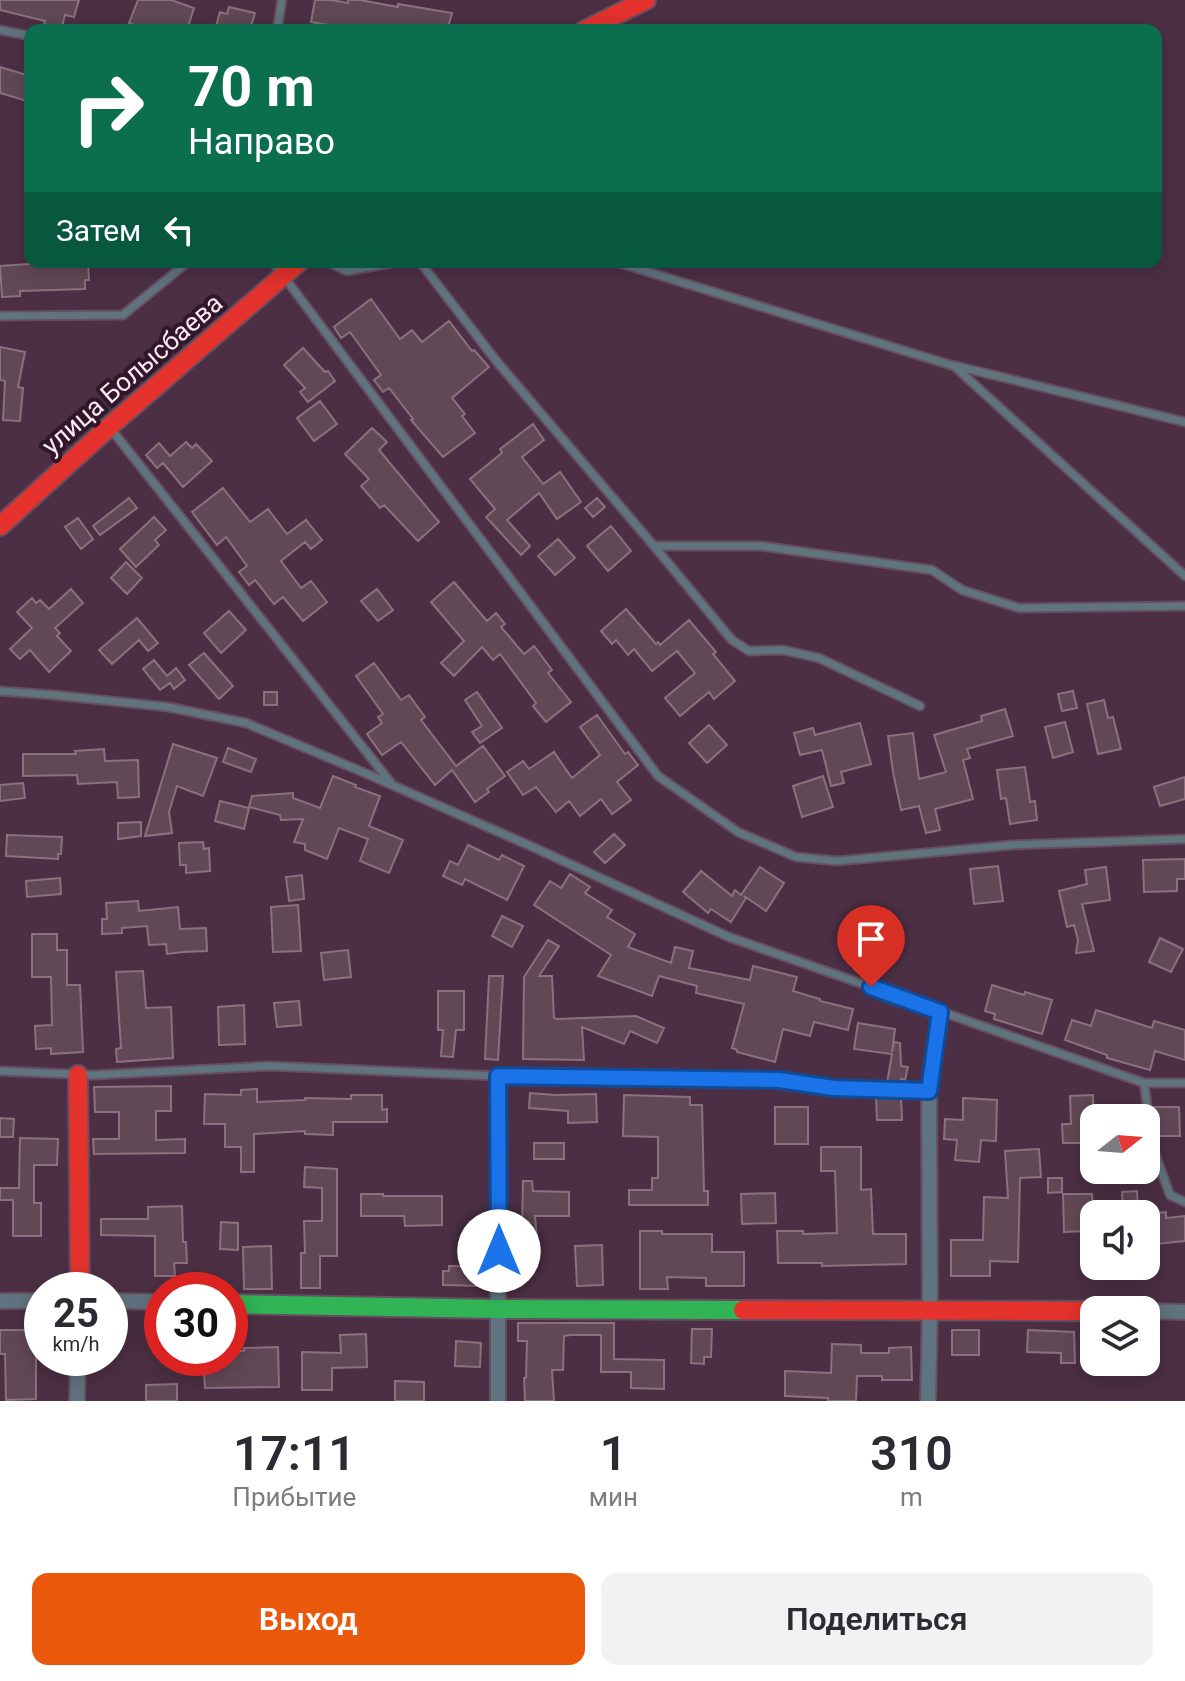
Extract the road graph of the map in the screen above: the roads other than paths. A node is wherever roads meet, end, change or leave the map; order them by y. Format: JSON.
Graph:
{"nodes":[{"id":1,"x":282,"y":0,"type":"edge"},
{"id":2,"x":646,"y":0,"type":"edge"},
{"id":3,"x":278,"y":24,"type":"edge"},
{"id":4,"x":597,"y":24,"type":"edge"},
{"id":5,"x":0,"y":30,"type":"edge"},
{"id":6,"x":24,"y":35,"type":"edge"},
{"id":7,"x":181,"y":268,"type":"edge"},
{"id":8,"x":341,"y":268,"type":"edge"},
{"id":9,"x":364,"y":268,"type":"edge"},
{"id":10,"x":425,"y":268,"type":"edge"},
{"id":11,"x":636,"y":268,"type":"edge"},
{"id":12,"x":279,"y":269,"type":"edge"},
{"id":13,"x":0,"y":316,"type":"edge"},
{"id":14,"x":954,"y":366,"type":"junction"},
{"id":15,"x":1185,"y":422,"type":"edge"},
{"id":16,"x":109,"y":427,"type":"junction"},
{"id":17,"x":0,"y":526,"type":"edge"},
{"id":18,"x":654,"y":546,"type":"junction"},
{"id":19,"x":1185,"y":576,"type":"edge"},
{"id":20,"x":1185,"y":606,"type":"edge"},
{"id":21,"x":0,"y":691,"type":"edge"},
{"id":22,"x":920,"y":706,"type":"dead end"},
{"id":23,"x":392,"y":785,"type":"junction"},
{"id":24,"x":1185,"y":839,"type":"edge"},
{"id":25,"x":940,"y":1012,"type":"junction"},
{"id":26,"x":0,"y":1071,"type":"edge"},
{"id":27,"x":78,"y":1075,"type":"junction"},
{"id":28,"x":498,"y":1076,"type":"junction"},
{"id":29,"x":1144,"y":1083,"type":"junction"},
{"id":30,"x":1185,"y":1083,"type":"edge"},
{"id":31,"x":929,"y":1091,"type":"junction"},
{"id":32,"x":1185,"y":1202,"type":"edge"},
{"id":33,"x":80,"y":1272,"type":"edge"},
{"id":34,"x":0,"y":1301,"type":"edge"},
{"id":35,"x":24,"y":1301,"type":"edge"},
{"id":36,"x":248,"y":1304,"type":"edge"},
{"id":37,"x":499,"y":1309,"type":"junction"},
{"id":38,"x":930,"y":1310,"type":"junction"},
{"id":39,"x":1080,"y":1311,"type":"edge"},
{"id":40,"x":1160,"y":1311,"type":"edge"},
{"id":41,"x":1185,"y":1312,"type":"edge"},
{"id":42,"x":78,"y":1376,"type":"edge"},
{"id":43,"x":77,"y":1401,"type":"edge"},
{"id":44,"x":498,"y":1401,"type":"edge"},
{"id":45,"x":928,"y":1401,"type":"edge"}],
"edges":[{"from":1,"to":3,"type":"lane"},
{"from":2,"to":4,"type":"street"},
{"from":5,"to":6,"type":"lane"},
{"from":7,"to":13,"type":"lane"},
{"from":8,"to":9,"type":"lane"},
{"from":10,"to":18,"type":"lane"},
{"from":11,"to":14,"type":"lane"},
{"from":12,"to":16,"type":"street","name":"улица Болысбаева"},
{"from":12,"to":24,"type":"lane"},
{"from":14,"to":15,"type":"lane"},
{"from":14,"to":19,"type":"lane"},
{"from":16,"to":17,"type":"street","name":"улица Болысбаева"},
{"from":16,"to":23,"type":"lane"},
{"from":18,"to":20,"type":"lane"},
{"from":18,"to":22,"type":"lane"},
{"from":21,"to":23,"type":"lane"},
{"from":23,"to":25,"type":"lane"},
{"from":25,"to":29,"type":"lane"},
{"from":25,"to":31,"type":"street"},
{"from":26,"to":27,"type":"lane"},
{"from":27,"to":28,"type":"lane"},
{"from":27,"to":33,"type":"street"},
{"from":28,"to":31,"type":"lane"},
{"from":28,"to":37,"type":"street"},
{"from":29,"to":30,"type":"lane"},
{"from":29,"to":32,"type":"lane"},
{"from":31,"to":38,"type":"street"},
{"from":34,"to":35,"type":"street"},
{"from":36,"to":37,"type":"street"},
{"from":37,"to":38,"type":"street"},
{"from":37,"to":44,"type":"street"},
{"from":38,"to":39,"type":"street"},
{"from":38,"to":45,"type":"street"},
{"from":40,"to":41,"type":"street"},
{"from":42,"to":43,"type":"street"}]}
